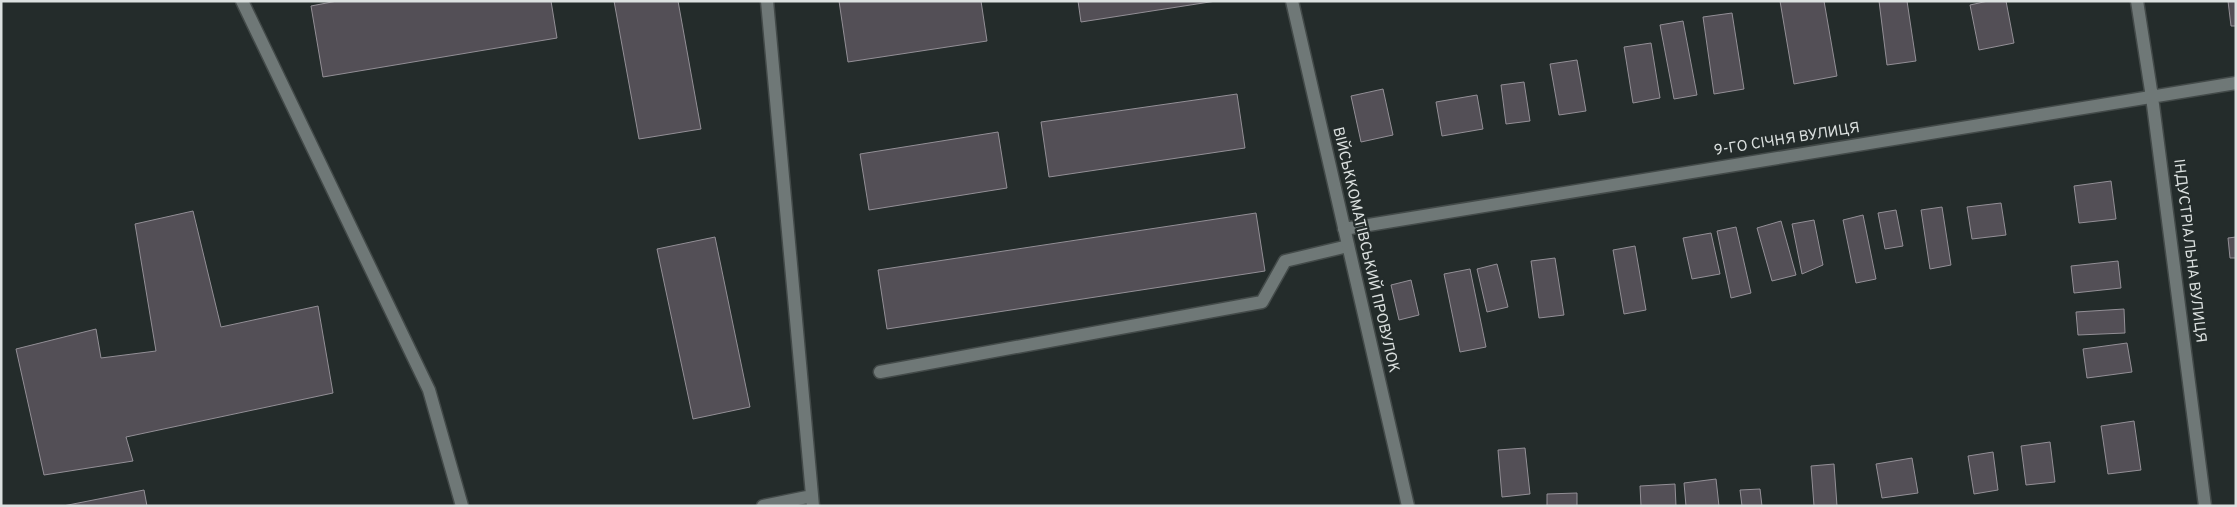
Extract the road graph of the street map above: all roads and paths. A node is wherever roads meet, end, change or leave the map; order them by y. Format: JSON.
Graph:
{"nodes":[{"id":1,"x":242,"y":1,"type":"edge"},
{"id":2,"x":767,"y":1,"type":"edge"},
{"id":3,"x":1292,"y":1,"type":"edge"},
{"id":4,"x":2137,"y":1,"type":"edge"},
{"id":5,"x":2236,"y":83,"type":"edge"},
{"id":6,"x":2152,"y":96,"type":"junction"},
{"id":7,"x":1344,"y":229,"type":"junction"},
{"id":8,"x":1348,"y":246,"type":"junction"},
{"id":9,"x":880,"y":372,"type":"dead end"},
{"id":10,"x":813,"y":501,"type":"edge"},
{"id":11,"x":462,"y":506,"type":"edge"},
{"id":12,"x":763,"y":506,"type":"edge"},
{"id":13,"x":1408,"y":506,"type":"edge"},
{"id":14,"x":2206,"y":506,"type":"edge"}],
"edges":[{"from":1,"to":11,"type":"street"},
{"from":2,"to":10,"type":"street"},
{"from":3,"to":7,"type":"street","name":"ВІЙСЬККОМАТІВСЬКИЙ ПРОВУЛОК"},
{"from":4,"to":6,"type":"street","name":"ІНДУСТРІАЛЬНА ВУЛИЦЯ"},
{"from":5,"to":6,"type":"street","name":"9-ГО СІЧНЯ ВУЛИЦЯ"},
{"from":6,"to":7,"type":"street","name":"9-ГО СІЧНЯ ВУЛИЦЯ"},
{"from":6,"to":14,"type":"street","name":"ІНДУСТРІАЛЬНА ВУЛИЦЯ"},
{"from":7,"to":8,"type":"street","name":"ВІЙСЬККОМАТІВСЬКИЙ ПРОВУЛОК"},
{"from":8,"to":9,"type":"street"},
{"from":8,"to":13,"type":"street","name":"ВІЙСЬККОМАТІВСЬКИЙ ПРОВУЛОК"},
{"from":10,"to":12,"type":"street"}]}
